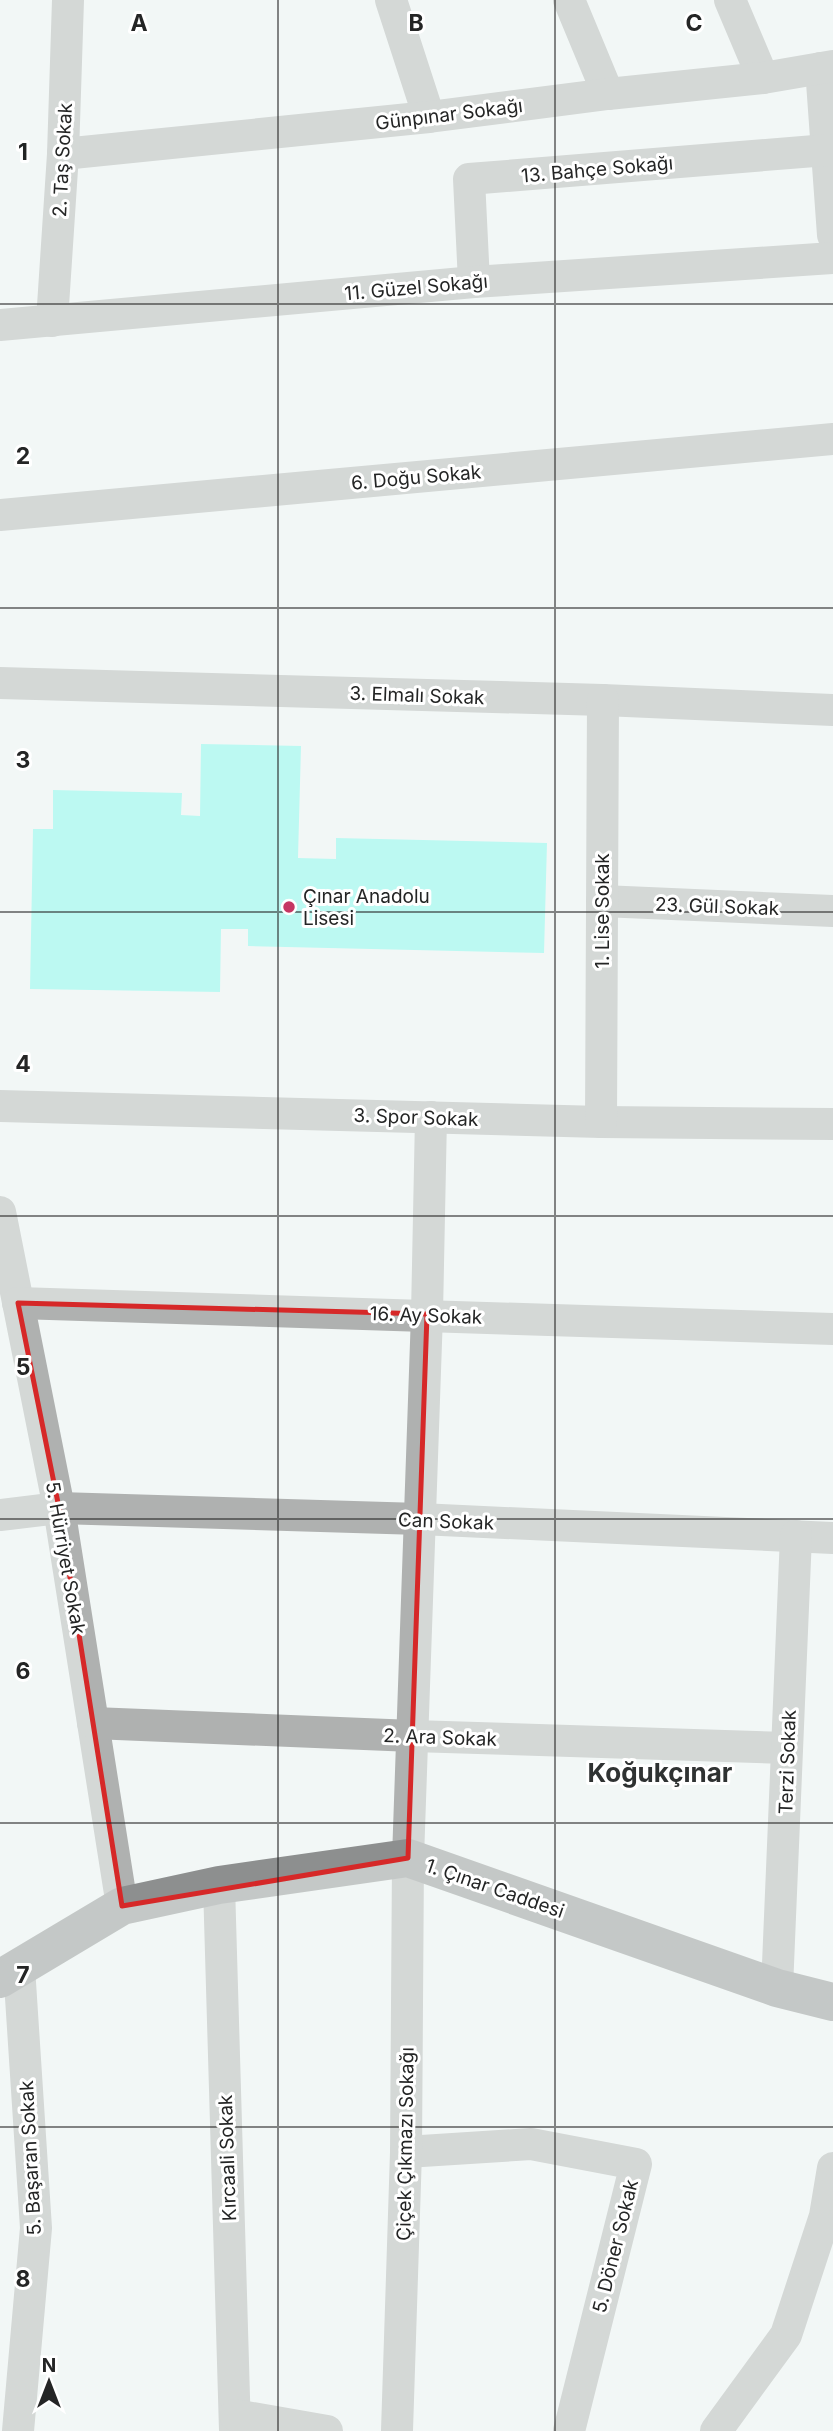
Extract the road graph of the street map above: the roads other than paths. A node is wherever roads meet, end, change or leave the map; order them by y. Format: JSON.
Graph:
{"nodes":[{"id":1,"x":68,"y":0,"type":"edge"},
{"id":2,"x":391,"y":0,"type":"edge"},
{"id":3,"x":569,"y":0,"type":"edge"},
{"id":4,"x":730,"y":0,"type":"edge"},
{"id":5,"x":827,"y":67,"type":"edge"},
{"id":6,"x":763,"y":78,"type":"junction"},
{"id":7,"x":608,"y":94,"type":"junction"},
{"id":8,"x":429,"y":117,"type":"junction"},
{"id":9,"x":827,"y":150,"type":"junction"},
{"id":10,"x":63,"y":154,"type":"junction"},
{"id":11,"x":833,"y":235,"type":"edge"},
{"id":12,"x":833,"y":258,"type":"edge"},
{"id":13,"x":474,"y":282,"type":"junction"},
{"id":14,"x":52,"y":321,"type":"junction"},
{"id":15,"x":0,"y":324,"type":"edge"},
{"id":16,"x":833,"y":439,"type":"edge"},
{"id":17,"x":0,"y":515,"type":"edge"},
{"id":18,"x":0,"y":683,"type":"edge"},
{"id":19,"x":603,"y":700,"type":"junction"},
{"id":20,"x":833,"y":710,"type":"edge"},
{"id":21,"x":602,"y":901,"type":"junction"},
{"id":22,"x":833,"y":911,"type":"edge"},
{"id":23,"x":0,"y":1105,"type":"edge"},
{"id":24,"x":431,"y":1117,"type":"junction"},
{"id":25,"x":601,"y":1122,"type":"junction"},
{"id":26,"x":833,"y":1124,"type":"edge"},
{"id":27,"x":0,"y":1213,"type":"edge"},
{"id":28,"x":18,"y":1303,"type":"junction"},
{"id":29,"x":427,"y":1314,"type":"junction"},
{"id":30,"x":833,"y":1329,"type":"edge"},
{"id":31,"x":59,"y":1508,"type":"junction"},
{"id":32,"x":0,"y":1516,"type":"edge"},
{"id":33,"x":420,"y":1520,"type":"junction"},
{"id":34,"x":796,"y":1536,"type":"junction"},
{"id":35,"x":833,"y":1538,"type":"edge"},
{"id":36,"x":93,"y":1723,"type":"junction"},
{"id":37,"x":413,"y":1736,"type":"junction"},
{"id":38,"x":787,"y":1748,"type":"junction"},
{"id":39,"x":408,"y":1858,"type":"junction"},
{"id":40,"x":219,"y":1885,"type":"junction"},
{"id":41,"x":122,"y":1906,"type":"junction"},
{"id":42,"x":10,"y":1973,"type":"edge"},
{"id":43,"x":778,"y":1988,"type":"junction"},
{"id":44,"x":833,"y":2002,"type":"edge"},
{"id":45,"x":406,"y":2152,"type":"junction"},
{"id":46,"x":833,"y":2168,"type":"edge"},
{"id":47,"x":235,"y":2423,"type":"edge"},
{"id":48,"x":18,"y":2431,"type":"edge"},
{"id":49,"x":327,"y":2431,"type":"edge"},
{"id":50,"x":397,"y":2431,"type":"edge"},
{"id":51,"x":569,"y":2431,"type":"edge"},
{"id":52,"x":716,"y":2431,"type":"edge"}],
"edges":[{"from":1,"to":10,"type":"street","name":"2. Taş Sokak"},
{"from":2,"to":8,"type":"street"},
{"from":3,"to":7,"type":"street"},
{"from":4,"to":6,"type":"street"},
{"from":5,"to":6,"type":"street","name":"Günpınar Sokağı"},
{"from":5,"to":9,"type":"street"},
{"from":6,"to":7,"type":"street","name":"Günpınar Sokağı"},
{"from":7,"to":8,"type":"street","name":"Günpınar Sokağı"},
{"from":8,"to":10,"type":"street","name":"Günpınar Sokağı"},
{"from":9,"to":11,"type":"street"},
{"from":9,"to":13,"type":"street","name":"13. Bahçe Sokağı"},
{"from":10,"to":14,"type":"street","name":"2. Taş Sokak"},
{"from":12,"to":13,"type":"street","name":"11. Güzel Sokağı"},
{"from":13,"to":14,"type":"street","name":"11. Güzel Sokağı"},
{"from":14,"to":15,"type":"street","name":"11. Güzel Sokağı"},
{"from":16,"to":17,"type":"street","name":"6. Doğu Sokak"},
{"from":18,"to":19,"type":"street","name":"3. Elmalı Sokak"},
{"from":19,"to":20,"type":"street","name":"3. Elmalı Sokak"},
{"from":19,"to":21,"type":"street","name":"1. Lise Sokak"},
{"from":21,"to":22,"type":"street","name":"23. Gül Sokak"},
{"from":21,"to":25,"type":"street","name":"1. Lise Sokak"},
{"from":23,"to":24,"type":"street","name":"3. Spor Sokak"},
{"from":24,"to":25,"type":"street","name":"3. Spor Sokak"},
{"from":24,"to":29,"type":"street","name":"Çiçek Çıkmazı Sokağı"},
{"from":25,"to":26,"type":"street","name":"3. Spor Sokak"},
{"from":27,"to":28,"type":"street","name":"5. Hürriyet Sokak"},
{"from":28,"to":29,"type":"street","name":"16. Ay Sokak"},
{"from":28,"to":31,"type":"street","name":"5. Hürriyet Sokak"},
{"from":29,"to":30,"type":"street","name":"16. Ay Sokak"},
{"from":29,"to":33,"type":"street","name":"Çiçek Çıkmazı Sokağı"},
{"from":31,"to":32,"type":"street","name":"Can Sokak"},
{"from":31,"to":33,"type":"street","name":"Can Sokak"},
{"from":31,"to":36,"type":"street","name":"5. Hürriyet Sokak"},
{"from":33,"to":34,"type":"street","name":"Can Sokak"},
{"from":33,"to":37,"type":"street","name":"Çiçek Çıkmazı Sokağı"},
{"from":34,"to":35,"type":"street","name":"Can Sokak"},
{"from":34,"to":38,"type":"street","name":"Terzi Sokak"},
{"from":36,"to":37,"type":"street","name":"2. Ara Sokak"},
{"from":36,"to":41,"type":"street","name":"5. Hürriyet Sokak"},
{"from":37,"to":38,"type":"street","name":"2. Ara Sokak"},
{"from":37,"to":39,"type":"street","name":"Çiçek Çıkmazı Sokağı"},
{"from":38,"to":43,"type":"street","name":"Terzi Sokak"},
{"from":39,"to":40,"type":"main road","name":"1. Çınar Caddesi"},
{"from":39,"to":43,"type":"main road","name":"1. Çınar Caddesi"},
{"from":39,"to":45,"type":"street","name":"Çiçek Çıkmazı Sokağı"},
{"from":40,"to":41,"type":"main road","name":"1. Çınar Caddesi"},
{"from":40,"to":47,"type":"street","name":"Kırcaali Sokak"},
{"from":41,"to":42,"type":"main road","name":"1. Çınar Caddesi"},
{"from":42,"to":48,"type":"street","name":"5. Başaran Sokak"},
{"from":43,"to":44,"type":"main road","name":"1. Çınar Caddesi"},
{"from":45,"to":50,"type":"street","name":"Çiçek Çıkmazı Sokağı"},
{"from":45,"to":51,"type":"street","name":"5. Döner Sokak"},
{"from":46,"to":52,"type":"street"},
{"from":47,"to":49,"type":"street"}]}
